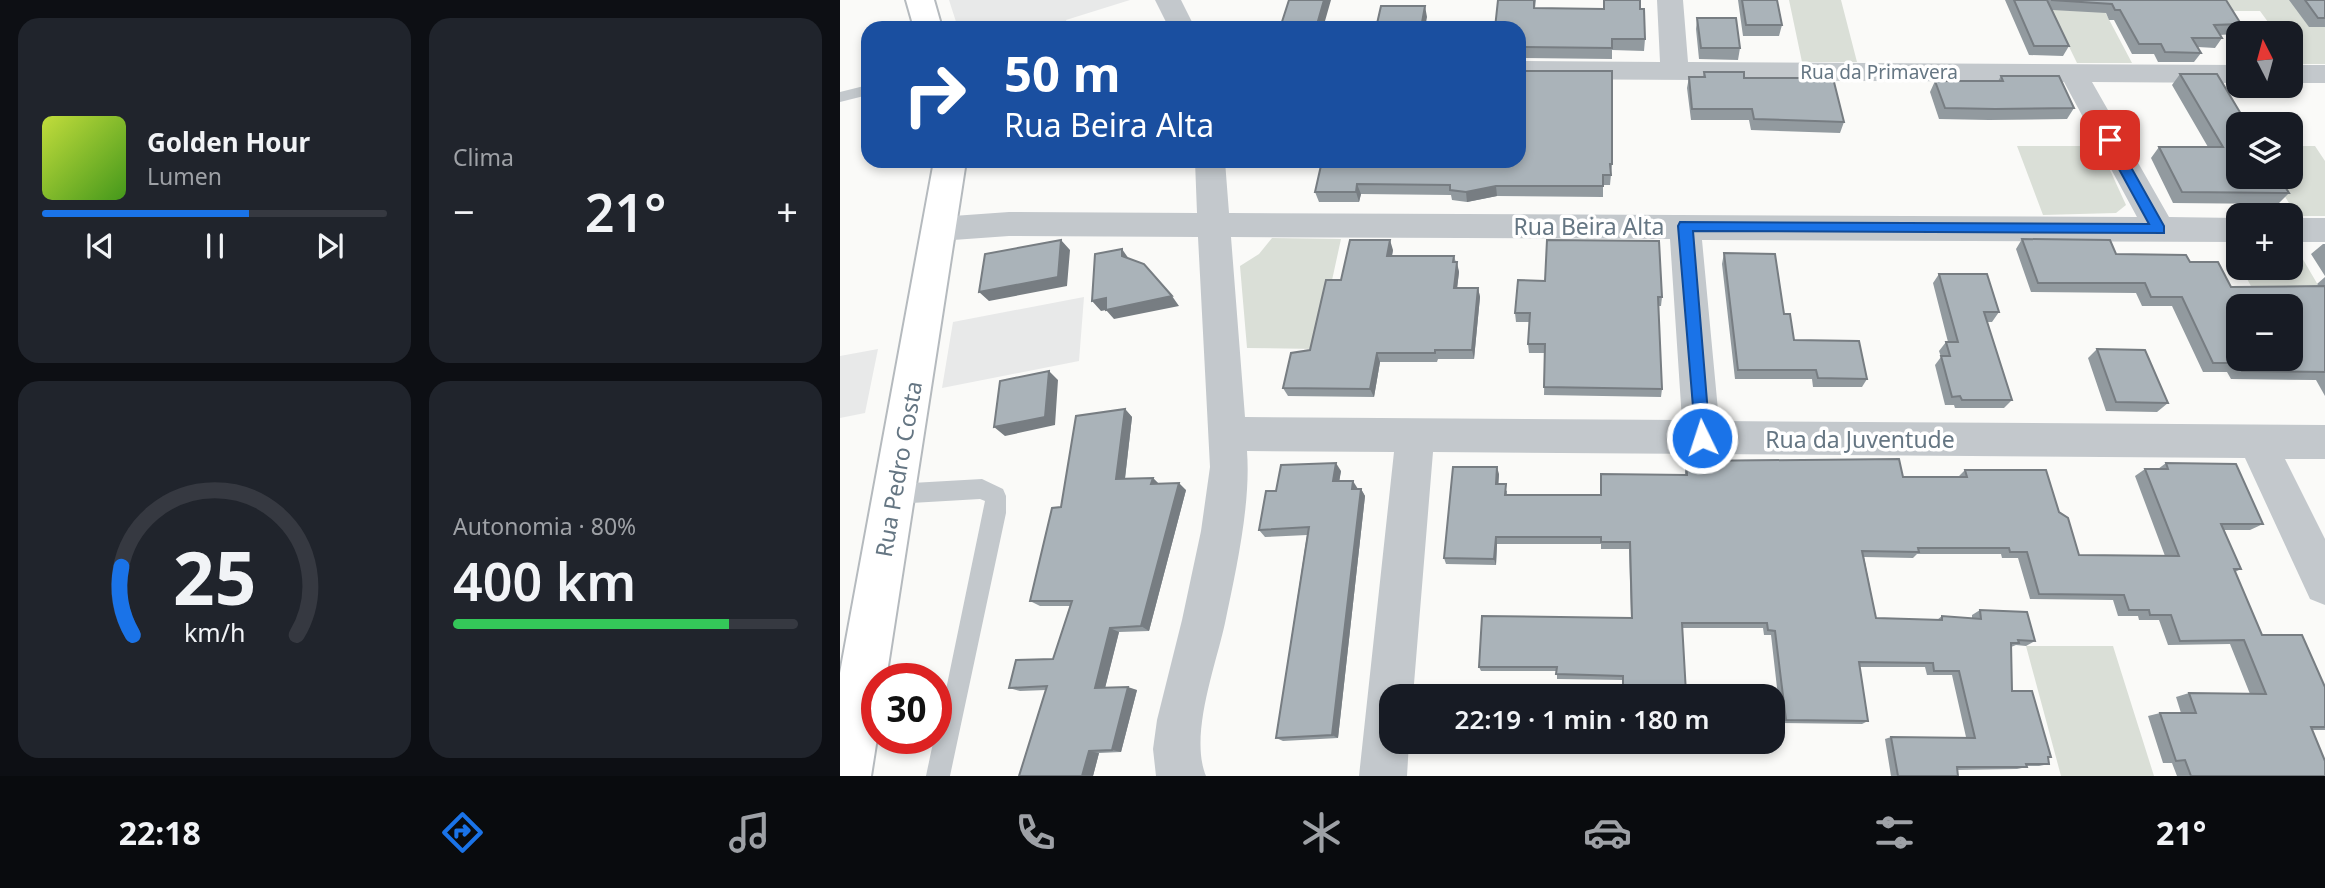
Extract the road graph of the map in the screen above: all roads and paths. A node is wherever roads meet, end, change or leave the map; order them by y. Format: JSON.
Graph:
{"nodes":[{"id":1,"x":920,"y":0,"type":"edge"},
{"id":2,"x":1168,"y":0,"type":"edge"},
{"id":3,"x":1670,"y":0,"type":"edge"},
{"id":4,"x":927,"y":21,"type":"edge"},
{"id":5,"x":1178,"y":21,"type":"edge"},
{"id":6,"x":1526,"y":70,"type":"edge"},
{"id":7,"x":1675,"y":71,"type":"junction"},
{"id":8,"x":2073,"y":73,"type":"junction"},
{"id":9,"x":2226,"y":74,"type":"edge"},
{"id":10,"x":2303,"y":74,"type":"edge"},
{"id":11,"x":2325,"y":74,"type":"edge"},
{"id":12,"x":861,"y":92,"type":"edge"},
{"id":13,"x":840,"y":97,"type":"edge"},
{"id":14,"x":949,"y":168,"type":"edge"},
{"id":15,"x":1210,"y":168,"type":"edge"},
{"id":16,"x":1214,"y":225,"type":"junction"},
{"id":17,"x":1685,"y":226,"type":"junction"},
{"id":18,"x":939,"y":229,"type":"junction"},
{"id":19,"x":2159,"y":229,"type":"junction"},
{"id":20,"x":2226,"y":230,"type":"edge"},
{"id":21,"x":2303,"y":230,"type":"edge"},
{"id":22,"x":2325,"y":230,"type":"edge"},
{"id":23,"x":1228,"y":434,"type":"junction"},
{"id":24,"x":1415,"y":437,"type":"junction"},
{"id":25,"x":1702,"y":438,"type":"junction"},
{"id":26,"x":2258,"y":442,"type":"junction"},
{"id":27,"x":2325,"y":442,"type":"edge"},
{"id":28,"x":894,"y":494,"type":"junction"},
{"id":29,"x":2325,"y":584,"type":"edge"},
{"id":30,"x":846,"y":776,"type":"edge"},
{"id":31,"x":939,"y":776,"type":"edge"},
{"id":32,"x":1182,"y":776,"type":"edge"},
{"id":33,"x":1383,"y":776,"type":"edge"}],
"edges":[{"from":1,"to":4,"type":"main road"},
{"from":2,"to":5,"type":"street"},
{"from":3,"to":7,"type":"street"},
{"from":6,"to":7,"type":"street","name":"Rua da Primavera"},
{"from":7,"to":8,"type":"street","name":"Rua da Primavera"},
{"from":8,"to":9,"type":"street","name":"Rua da Primavera"},
{"from":8,"to":19,"type":"street"},
{"from":10,"to":11,"type":"street"},
{"from":12,"to":13,"type":"lane"},
{"from":14,"to":18,"type":"main road","name":"Rua Pedro Costa"},
{"from":15,"to":16,"type":"street"},
{"from":16,"to":17,"type":"street","name":"Rua Beira Alta"},
{"from":16,"to":18,"type":"street","name":"Rua Beira Alta"},
{"from":16,"to":23,"type":"street"},
{"from":17,"to":19,"type":"street","name":"Rua Beira Alta"},
{"from":17,"to":25,"type":"street"},
{"from":18,"to":28,"type":"main road","name":"Rua Pedro Costa"},
{"from":19,"to":20,"type":"street","name":"Rua Beira Alta"},
{"from":21,"to":22,"type":"street"},
{"from":23,"to":24,"type":"street","name":"Rua da Juventude"},
{"from":23,"to":32,"type":"street"},
{"from":24,"to":25,"type":"street","name":"Rua da Juventude"},
{"from":24,"to":33,"type":"street"},
{"from":25,"to":26,"type":"street","name":"Rua da Juventude"},
{"from":26,"to":27,"type":"street","name":"Rua da Juventude"},
{"from":26,"to":29,"type":"street"},
{"from":28,"to":30,"type":"main road","name":"Rua Pedro Costa"},
{"from":28,"to":31,"type":"lane"}]}
